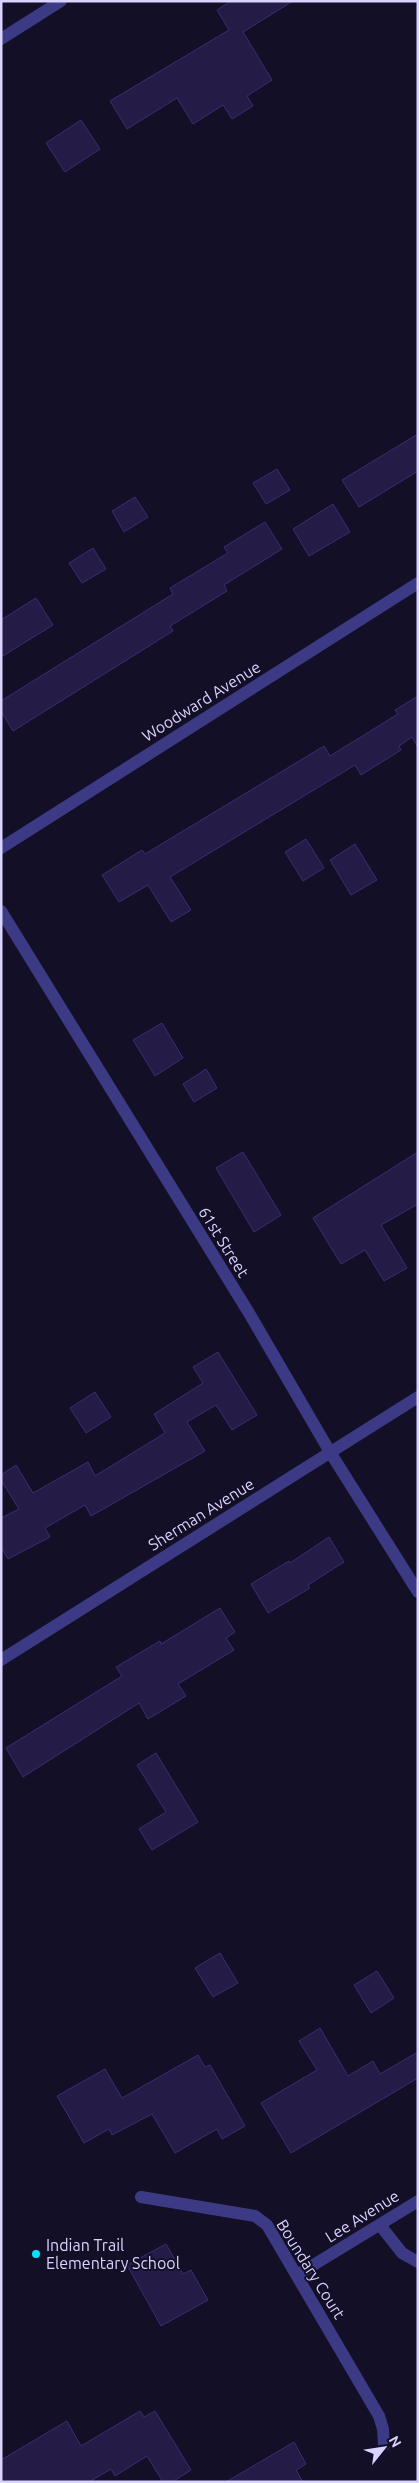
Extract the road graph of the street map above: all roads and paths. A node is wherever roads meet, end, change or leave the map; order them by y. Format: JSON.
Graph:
{"nodes":[{"id":1,"x":61,"y":1,"type":"edge"},
{"id":2,"x":1,"y":39,"type":"edge"},
{"id":3,"x":418,"y":583,"type":"edge"},
{"id":4,"x":1,"y":848,"type":"edge"},
{"id":5,"x":1,"y":911,"type":"edge"},
{"id":6,"x":418,"y":1397,"type":"edge"},
{"id":7,"x":330,"y":1452,"type":"junction"},
{"id":8,"x":418,"y":1592,"type":"edge"},
{"id":9,"x":1,"y":1660,"type":"edge"},
{"id":10,"x":141,"y":2197,"type":"dead end"},
{"id":11,"x":418,"y":2201,"type":"edge"},
{"id":12,"x":380,"y":2225,"type":"junction"},
{"id":13,"x":418,"y":2262,"type":"edge"},
{"id":14,"x":297,"y":2274,"type":"junction"},
{"id":15,"x":384,"y":2445,"type":"dead end"}],
"edges":[{"from":1,"to":2,"type":"street"},
{"from":3,"to":4,"type":"street","name":"Woodward Avenue"},
{"from":5,"to":7,"type":"street","name":"61st Street"},
{"from":6,"to":7,"type":"street","name":"Sherman Avenue"},
{"from":7,"to":8,"type":"street","name":"61st Street"},
{"from":7,"to":9,"type":"street","name":"Sherman Avenue"},
{"from":10,"to":14,"type":"street","name":"Boundary Court"},
{"from":11,"to":12,"type":"street","name":"Lee Avenue"},
{"from":12,"to":13,"type":"street"},
{"from":12,"to":14,"type":"street","name":"Lee Avenue"},
{"from":14,"to":15,"type":"street","name":"Boundary Court"}]}
